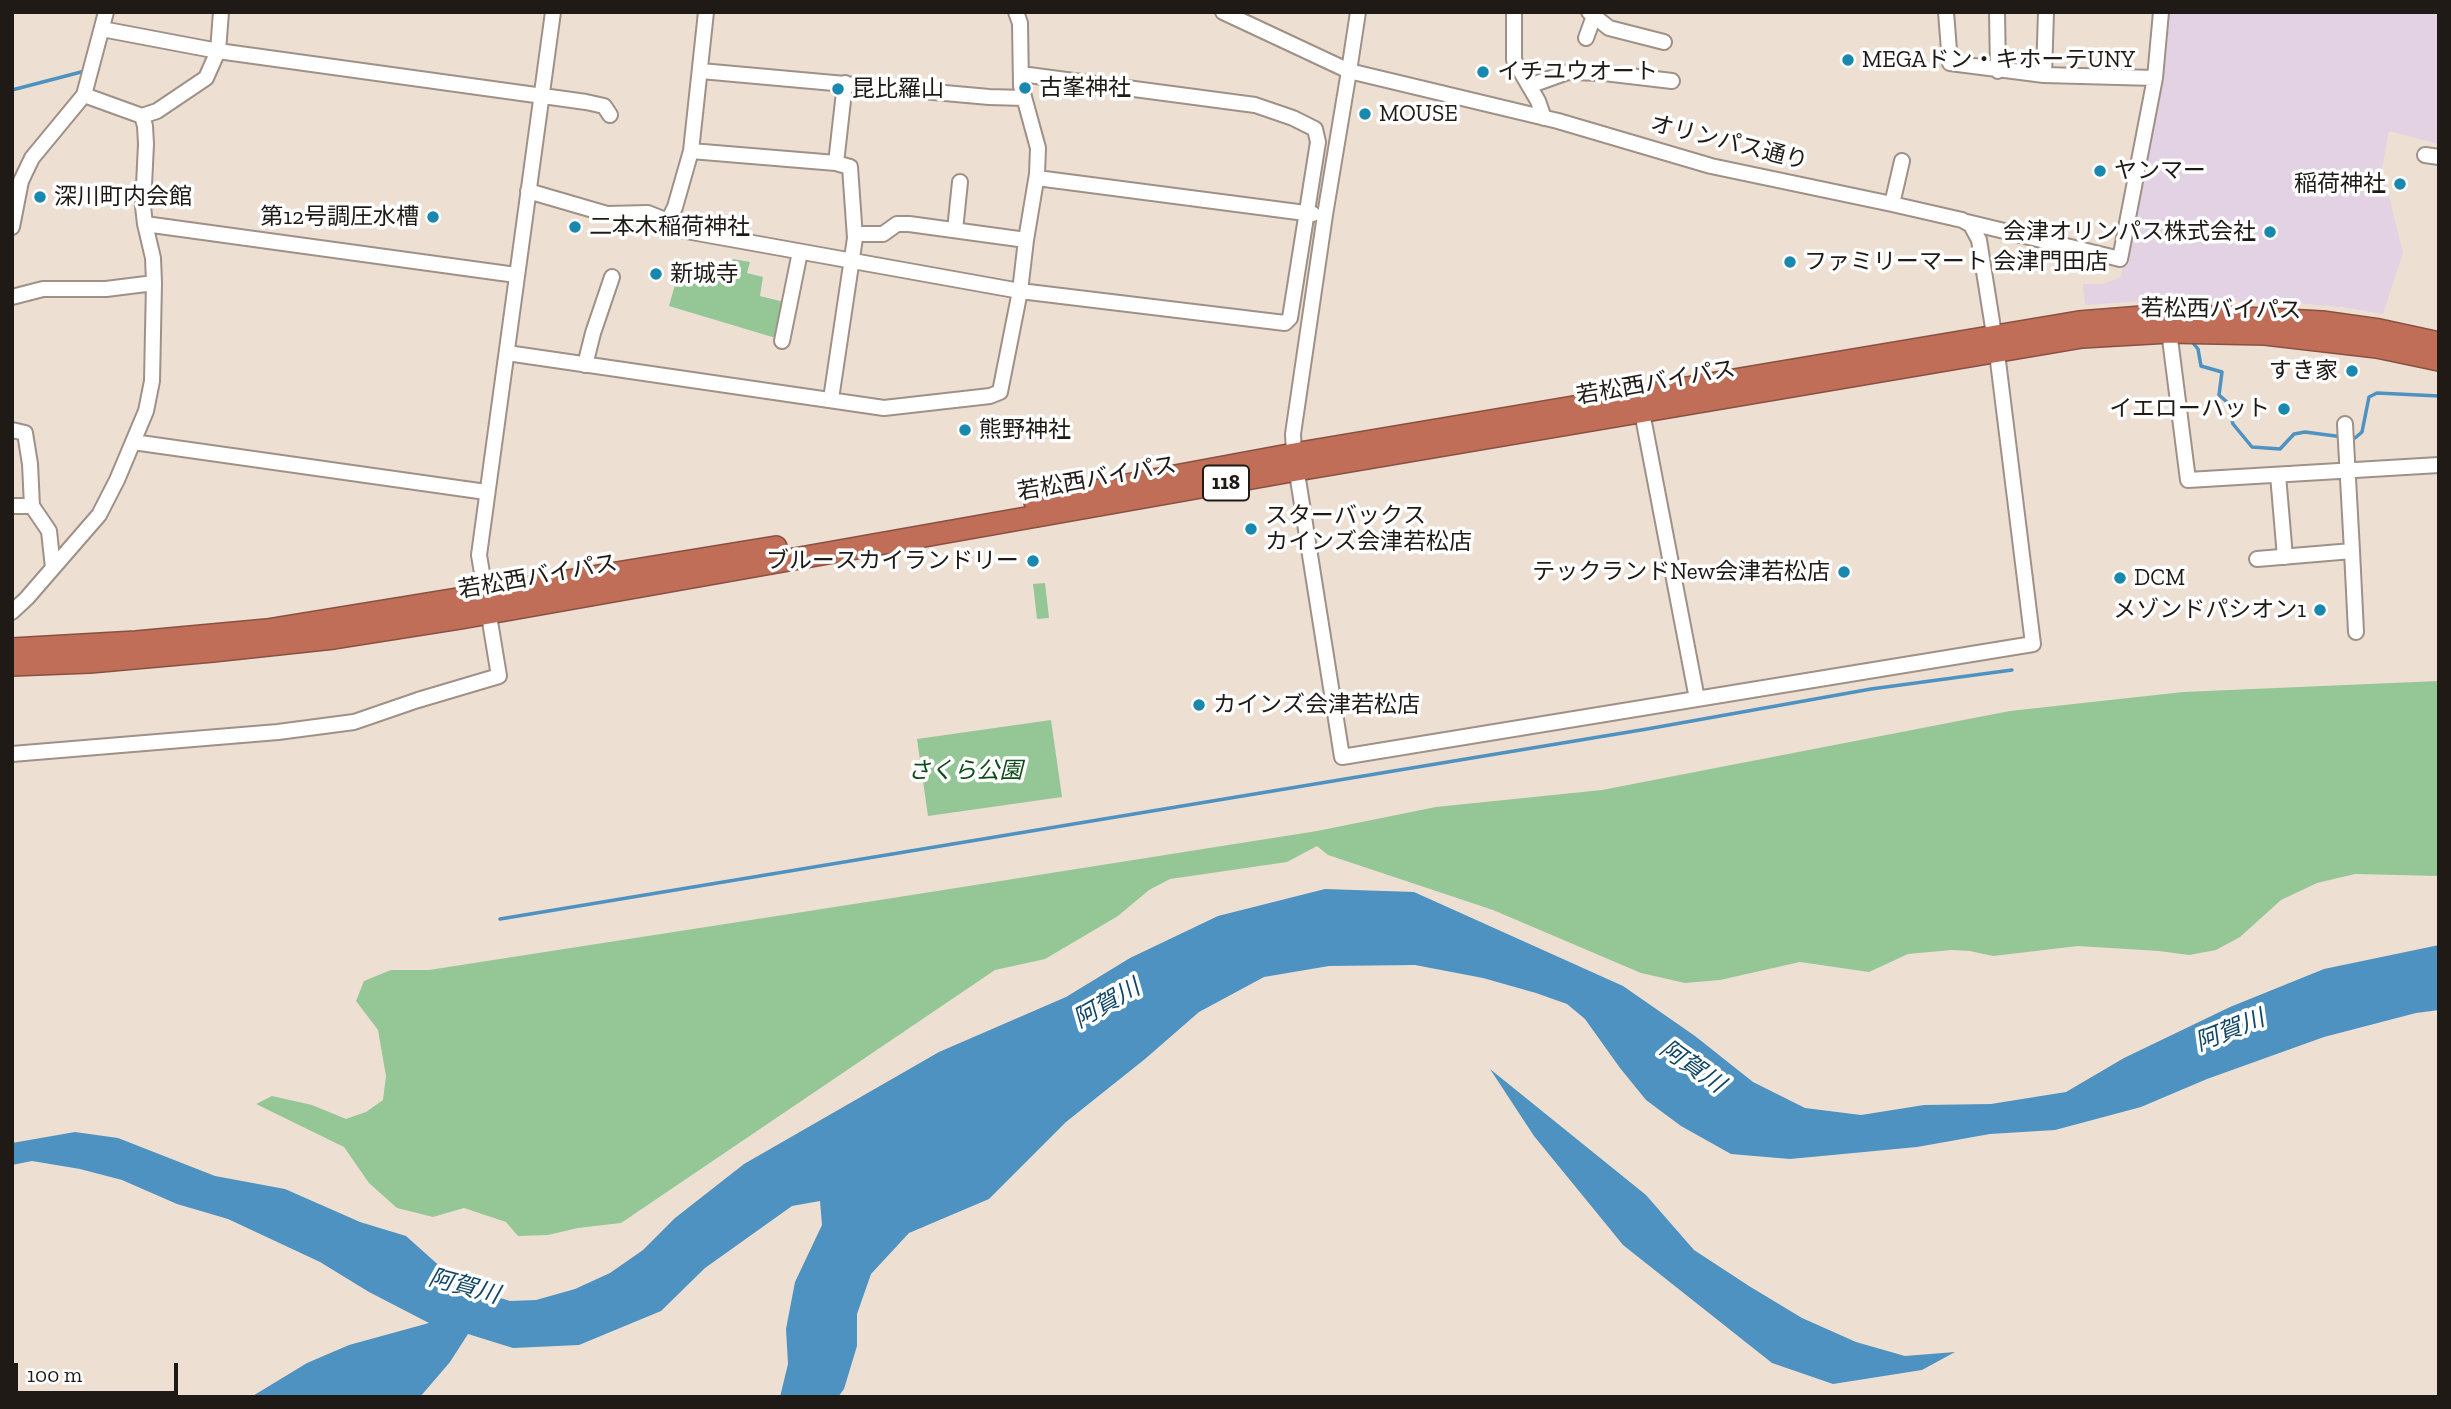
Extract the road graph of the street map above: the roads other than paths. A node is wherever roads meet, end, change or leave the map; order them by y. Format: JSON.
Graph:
{"nodes":[{"id":1,"x":106,"y":12,"type":"edge"},
{"id":2,"x":221,"y":12,"type":"edge"},
{"id":3,"x":553,"y":12,"type":"edge"},
{"id":4,"x":706,"y":12,"type":"edge"},
{"id":5,"x":1016,"y":12,"type":"edge"},
{"id":6,"x":1223,"y":12,"type":"edge"},
{"id":7,"x":1359,"y":12,"type":"edge"},
{"id":8,"x":1514,"y":12,"type":"edge"},
{"id":9,"x":1946,"y":12,"type":"edge"},
{"id":10,"x":1997,"y":12,"type":"edge"},
{"id":11,"x":2046,"y":12,"type":"edge"},
{"id":12,"x":2161,"y":12,"type":"edge"},
{"id":13,"x":1592,"y":14,"type":"edge"},
{"id":14,"x":102,"y":29,"type":"junction"},
{"id":15,"x":1586,"y":38,"type":"dead end"},
{"id":16,"x":1664,"y":42,"type":"dead end"},
{"id":17,"x":218,"y":51,"type":"junction"},
{"id":18,"x":701,"y":71,"type":"junction"},
{"id":19,"x":1349,"y":71,"type":"junction"},
{"id":20,"x":1998,"y":71,"type":"junction"},
{"id":21,"x":1021,"y":75,"type":"junction"},
{"id":22,"x":2044,"y":75,"type":"junction"},
{"id":23,"x":2155,"y":78,"type":"junction"},
{"id":24,"x":1672,"y":81,"type":"dead end"},
{"id":25,"x":845,"y":83,"type":"junction"},
{"id":26,"x":1529,"y":86,"type":"junction"},
{"id":27,"x":84,"y":95,"type":"junction"},
{"id":28,"x":540,"y":96,"type":"junction"},
{"id":29,"x":1024,"y":98,"type":"junction"},
{"id":30,"x":610,"y":115,"type":"dead end"},
{"id":31,"x":142,"y":116,"type":"junction"},
{"id":32,"x":1544,"y":118,"type":"junction"},
{"id":33,"x":691,"y":151,"type":"junction"},
{"id":34,"x":1902,"y":161,"type":"dead end"},
{"id":35,"x":836,"y":163,"type":"junction"},
{"id":36,"x":1037,"y":178,"type":"junction"},
{"id":37,"x":16,"y":182,"type":"edge"},
{"id":38,"x":960,"y":182,"type":"dead end"},
{"id":39,"x":527,"y":191,"type":"junction"},
{"id":40,"x":1892,"y":204,"type":"junction"},
{"id":41,"x":1306,"y":213,"type":"junction"},
{"id":42,"x":1325,"y":215,"type":"junction"},
{"id":43,"x":668,"y":221,"type":"junction"},
{"id":44,"x":1967,"y":222,"type":"junction"},
{"id":45,"x":145,"y":225,"type":"junction"},
{"id":46,"x":12,"y":227,"type":"edge"},
{"id":47,"x":955,"y":230,"type":"junction"},
{"id":48,"x":855,"y":238,"type":"junction"},
{"id":49,"x":1026,"y":240,"type":"junction"},
{"id":50,"x":800,"y":252,"type":"junction"},
{"id":51,"x":851,"y":261,"type":"junction"},
{"id":52,"x":516,"y":275,"type":"junction"},
{"id":53,"x":612,"y":277,"type":"dead end"},
{"id":54,"x":154,"y":283,"type":"junction"},
{"id":55,"x":1020,"y":291,"type":"junction"},
{"id":56,"x":12,"y":296,"type":"edge"},
{"id":57,"x":2168,"y":324,"type":"junction"},
{"id":58,"x":782,"y":341,"type":"dead end"},
{"id":59,"x":2439,"y":343,"type":"edge"},
{"id":60,"x":1995,"y":344,"type":"junction"},
{"id":61,"x":507,"y":353,"type":"junction"},
{"id":62,"x":2439,"y":360,"type":"edge"},
{"id":63,"x":585,"y":365,"type":"junction"},
{"id":64,"x":831,"y":399,"type":"junction"},
{"id":65,"x":1642,"y":412,"type":"junction"},
{"id":66,"x":12,"y":430,"type":"edge"},
{"id":67,"x":2346,"y":433,"type":"dead end"},
{"id":68,"x":133,"y":442,"type":"junction"},
{"id":69,"x":1295,"y":462,"type":"junction"},
{"id":70,"x":2439,"y":465,"type":"edge"},
{"id":71,"x":2348,"y":472,"type":"junction"},
{"id":72,"x":2278,"y":475,"type":"junction"},
{"id":73,"x":486,"y":492,"type":"junction"},
{"id":74,"x":12,"y":506,"type":"edge"},
{"id":75,"x":32,"y":506,"type":"junction"},
{"id":76,"x":2352,"y":551,"type":"junction"},
{"id":77,"x":2285,"y":557,"type":"junction"},
{"id":78,"x":2256,"y":559,"type":"dead end"},
{"id":79,"x":53,"y":568,"type":"junction"},
{"id":80,"x":487,"y":604,"type":"junction"},
{"id":81,"x":12,"y":612,"type":"edge"},
{"id":82,"x":2356,"y":632,"type":"dead end"},
{"id":83,"x":12,"y":649,"type":"edge"},
{"id":84,"x":12,"y":665,"type":"edge"},
{"id":85,"x":1697,"y":699,"type":"junction"},
{"id":86,"x":12,"y":754,"type":"edge"}],
"edges":[{"from":1,"to":14,"type":"street"},
{"from":2,"to":17,"type":"street"},
{"from":3,"to":28,"type":"street"},
{"from":4,"to":18,"type":"street"},
{"from":5,"to":21,"type":"street"},
{"from":6,"to":19,"type":"street","name":"オリンパス通り"},
{"from":7,"to":19,"type":"street"},
{"from":8,"to":26,"type":"street"},
{"from":9,"to":20,"type":"street"},
{"from":10,"to":20,"type":"street"},
{"from":11,"to":22,"type":"street"},
{"from":12,"to":23,"type":"street"},
{"from":13,"to":15,"type":"street"},
{"from":13,"to":16,"type":"street"},
{"from":14,"to":17,"type":"street"},
{"from":14,"to":27,"type":"street"},
{"from":17,"to":28,"type":"street"},
{"from":17,"to":31,"type":"street"},
{"from":18,"to":25,"type":"street"},
{"from":18,"to":33,"type":"street"},
{"from":19,"to":32,"type":"street","name":"オリンパス通り"},
{"from":19,"to":42,"type":"street"},
{"from":20,"to":22,"type":"street"},
{"from":21,"to":29,"type":"street"},
{"from":21,"to":41,"type":"street"},
{"from":22,"to":23,"type":"street"},
{"from":23,"to":44,"type":"street","name":"オリンパス通り"},
{"from":24,"to":26,"type":"street"},
{"from":25,"to":29,"type":"street"},
{"from":25,"to":35,"type":"street"},
{"from":26,"to":32,"type":"street"},
{"from":27,"to":31,"type":"street"},
{"from":27,"to":37,"type":"street"},
{"from":28,"to":30,"type":"street"},
{"from":28,"to":39,"type":"street"},
{"from":29,"to":36,"type":"street"},
{"from":31,"to":45,"type":"street"},
{"from":32,"to":40,"type":"street","name":"オリンパス通り"},
{"from":33,"to":35,"type":"street"},
{"from":33,"to":43,"type":"street"},
{"from":34,"to":40,"type":"street"},
{"from":35,"to":48,"type":"street"},
{"from":36,"to":41,"type":"street"},
{"from":36,"to":49,"type":"street"},
{"from":37,"to":46,"type":"street"},
{"from":38,"to":47,"type":"street"},
{"from":39,"to":43,"type":"street"},
{"from":39,"to":52,"type":"street"},
{"from":40,"to":44,"type":"street","name":"オリンパス通り"},
{"from":41,"to":42,"type":"street"},
{"from":41,"to":55,"type":"street"},
{"from":42,"to":69,"type":"street"},
{"from":43,"to":50,"type":"street"},
{"from":44,"to":60,"type":"street"},
{"from":45,"to":52,"type":"street"},
{"from":45,"to":54,"type":"street"},
{"from":47,"to":48,"type":"street"},
{"from":47,"to":49,"type":"street"},
{"from":48,"to":51,"type":"street"},
{"from":49,"to":55,"type":"street"},
{"from":50,"to":51,"type":"street"},
{"from":50,"to":58,"type":"street"},
{"from":51,"to":55,"type":"street"},
{"from":51,"to":64,"type":"street"},
{"from":52,"to":61,"type":"street"},
{"from":53,"to":63,"type":"street"},
{"from":54,"to":56,"type":"street"},
{"from":54,"to":68,"type":"street"},
{"from":55,"to":64,"type":"street"},
{"from":57,"to":59,"type":"highway","name":"若松西バイパス","number":"118"},
{"from":57,"to":60,"type":"highway","name":"若松西バイパス","number":"118"},
{"from":57,"to":62,"type":"highway","name":"若松西バイパス","number":"118"},
{"from":57,"to":72,"type":"street"},
{"from":60,"to":65,"type":"highway","name":"若松西バイパス","number":"118"},
{"from":60,"to":69,"type":"highway","name":"若松西バイパス","number":"118"},
{"from":60,"to":85,"type":"street"},
{"from":61,"to":63,"type":"street"},
{"from":61,"to":73,"type":"street"},
{"from":63,"to":64,"type":"street"},
{"from":65,"to":69,"type":"highway","name":"若松西バイパス","number":"118"},
{"from":65,"to":85,"type":"street"},
{"from":66,"to":75,"type":"street"},
{"from":67,"to":71,"type":"street"},
{"from":68,"to":73,"type":"street"},
{"from":68,"to":79,"type":"street"},
{"from":69,"to":80,"type":"highway","name":"若松西バイパス","number":"118"},
{"from":69,"to":85,"type":"street"},
{"from":70,"to":71,"type":"street"},
{"from":71,"to":72,"type":"street"},
{"from":71,"to":76,"type":"street"},
{"from":72,"to":77,"type":"street"},
{"from":73,"to":80,"type":"street"},
{"from":74,"to":75,"type":"street"},
{"from":75,"to":79,"type":"street"},
{"from":76,"to":77,"type":"street"},
{"from":76,"to":82,"type":"street"},
{"from":77,"to":78,"type":"street"},
{"from":79,"to":81,"type":"street"},
{"from":80,"to":83,"type":"highway","name":"若松西バイパス","number":"118"},
{"from":80,"to":84,"type":"highway","name":"若松西バイパス","number":"118"},
{"from":80,"to":86,"type":"street"}]}
